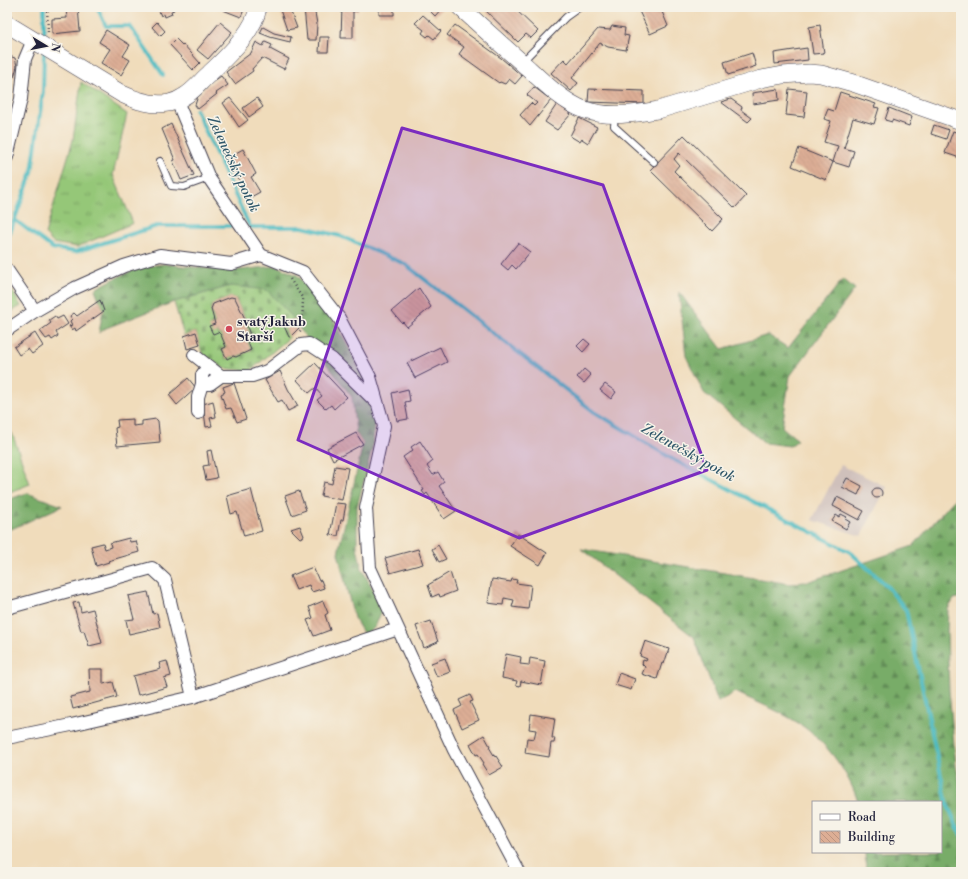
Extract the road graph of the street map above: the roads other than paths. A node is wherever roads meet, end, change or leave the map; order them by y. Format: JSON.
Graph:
{"nodes":[{"id":1,"x":258,"y":7,"type":"edge"},
{"id":2,"x":460,"y":7,"type":"edge"},
{"id":3,"x":580,"y":7,"type":"edge"},
{"id":4,"x":7,"y":24,"type":"edge"},
{"id":5,"x":43,"y":44,"type":"junction"},
{"id":6,"x":521,"y":62,"type":"junction"},
{"id":7,"x":177,"y":101,"type":"junction"},
{"id":8,"x":615,"y":114,"type":"junction"},
{"id":9,"x":961,"y":121,"type":"edge"},
{"id":10,"x":7,"y":157,"type":"edge"},
{"id":11,"x":160,"y":161,"type":"dead end"},
{"id":12,"x":654,"y":162,"type":"dead end"},
{"id":13,"x":209,"y":178,"type":"junction"},
{"id":14,"x":261,"y":255,"type":"junction"},
{"id":15,"x":7,"y":270,"type":"edge"},
{"id":16,"x":34,"y":311,"type":"junction"},
{"id":17,"x":7,"y":330,"type":"edge"},
{"id":18,"x":194,"y":355,"type":"dead end"},
{"id":19,"x":208,"y":366,"type":"junction"},
{"id":20,"x":222,"y":376,"type":"junction"},
{"id":21,"x":202,"y":384,"type":"junction"},
{"id":22,"x":377,"y":402,"type":"junction"},
{"id":23,"x":198,"y":413,"type":"dead end"},
{"id":24,"x":7,"y":608,"type":"edge"},
{"id":25,"x":398,"y":629,"type":"junction"},
{"id":26,"x":193,"y":697,"type":"junction"},
{"id":27,"x":7,"y":738,"type":"edge"},
{"id":28,"x":519,"y":872,"type":"edge"}],
"edges":[{"from":1,"to":7,"type":"street"},
{"from":2,"to":6,"type":"street"},
{"from":3,"to":6,"type":"lane"},
{"from":4,"to":5,"type":"street"},
{"from":5,"to":7,"type":"street"},
{"from":5,"to":10,"type":"street"},
{"from":6,"to":8,"type":"street"},
{"from":7,"to":13,"type":"street"},
{"from":8,"to":9,"type":"street"},
{"from":8,"to":12,"type":"lane"},
{"from":11,"to":13,"type":"lane"},
{"from":13,"to":14,"type":"street"},
{"from":14,"to":16,"type":"street"},
{"from":14,"to":22,"type":"street"},
{"from":15,"to":16,"type":"street"},
{"from":16,"to":17,"type":"street"},
{"from":18,"to":19,"type":"street"},
{"from":19,"to":20,"type":"street"},
{"from":19,"to":21,"type":"street"},
{"from":20,"to":21,"type":"street"},
{"from":20,"to":22,"type":"street"},
{"from":21,"to":23,"type":"street"},
{"from":22,"to":25,"type":"street"},
{"from":24,"to":26,"type":"street"},
{"from":25,"to":26,"type":"street"},
{"from":25,"to":28,"type":"street"},
{"from":26,"to":27,"type":"street"}]}
